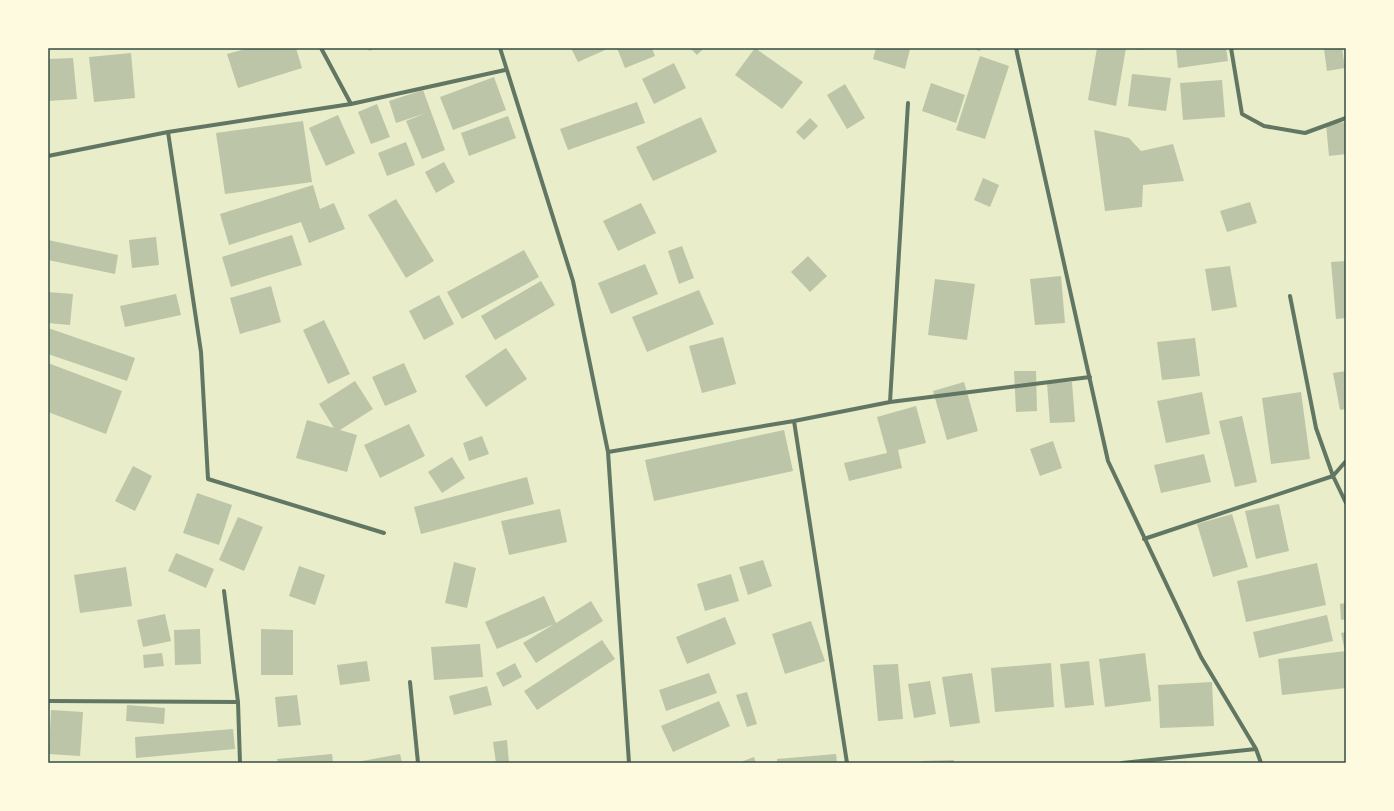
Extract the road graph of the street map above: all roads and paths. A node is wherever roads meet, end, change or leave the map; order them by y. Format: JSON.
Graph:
{"nodes":[{"id":1,"x":321,"y":48,"type":"edge"},
{"id":2,"x":500,"y":48,"type":"edge"},
{"id":3,"x":1016,"y":48,"type":"edge"},
{"id":4,"x":1231,"y":48,"type":"edge"},
{"id":5,"x":505,"y":70,"type":"junction"},
{"id":6,"x":908,"y":103,"type":"dead end"},
{"id":7,"x":351,"y":104,"type":"junction"},
{"id":8,"x":1346,"y":118,"type":"edge"},
{"id":9,"x":168,"y":132,"type":"junction"},
{"id":10,"x":48,"y":156,"type":"edge"},
{"id":11,"x":1290,"y":296,"type":"dead end"},
{"id":12,"x":1090,"y":378,"type":"junction"},
{"id":13,"x":890,"y":402,"type":"junction"},
{"id":14,"x":794,"y":421,"type":"junction"},
{"id":15,"x":608,"y":452,"type":"junction"},
{"id":16,"x":1346,"y":461,"type":"edge"},
{"id":17,"x":1333,"y":476,"type":"junction"},
{"id":18,"x":1346,"y":503,"type":"edge"},
{"id":19,"x":384,"y":533,"type":"dead end"},
{"id":20,"x":1144,"y":539,"type":"junction"},
{"id":21,"x":224,"y":591,"type":"dead end"},
{"id":22,"x":410,"y":682,"type":"dead end"},
{"id":23,"x":48,"y":701,"type":"edge"},
{"id":24,"x":238,"y":702,"type":"junction"},
{"id":25,"x":1256,"y":749,"type":"junction"},
{"id":26,"x":240,"y":763,"type":"edge"},
{"id":27,"x":418,"y":763,"type":"edge"},
{"id":28,"x":629,"y":763,"type":"edge"},
{"id":29,"x":847,"y":763,"type":"edge"},
{"id":30,"x":1122,"y":763,"type":"edge"},
{"id":31,"x":1261,"y":763,"type":"edge"}],
"edges":[{"from":1,"to":7,"type":"street"},
{"from":2,"to":5,"type":"street"},
{"from":3,"to":12,"type":"street"},
{"from":4,"to":8,"type":"street"},
{"from":5,"to":7,"type":"street"},
{"from":5,"to":15,"type":"street"},
{"from":6,"to":13,"type":"street"},
{"from":7,"to":9,"type":"street"},
{"from":9,"to":10,"type":"street"},
{"from":9,"to":19,"type":"street"},
{"from":11,"to":17,"type":"street"},
{"from":12,"to":13,"type":"street"},
{"from":12,"to":20,"type":"street"},
{"from":13,"to":14,"type":"street"},
{"from":14,"to":15,"type":"street"},
{"from":14,"to":29,"type":"street"},
{"from":15,"to":28,"type":"street"},
{"from":16,"to":17,"type":"street"},
{"from":17,"to":18,"type":"street"},
{"from":17,"to":20,"type":"street"},
{"from":20,"to":25,"type":"street"},
{"from":21,"to":24,"type":"street"},
{"from":22,"to":27,"type":"street"},
{"from":23,"to":24,"type":"street"},
{"from":24,"to":26,"type":"street"},
{"from":25,"to":30,"type":"street"},
{"from":25,"to":31,"type":"street"}]}
